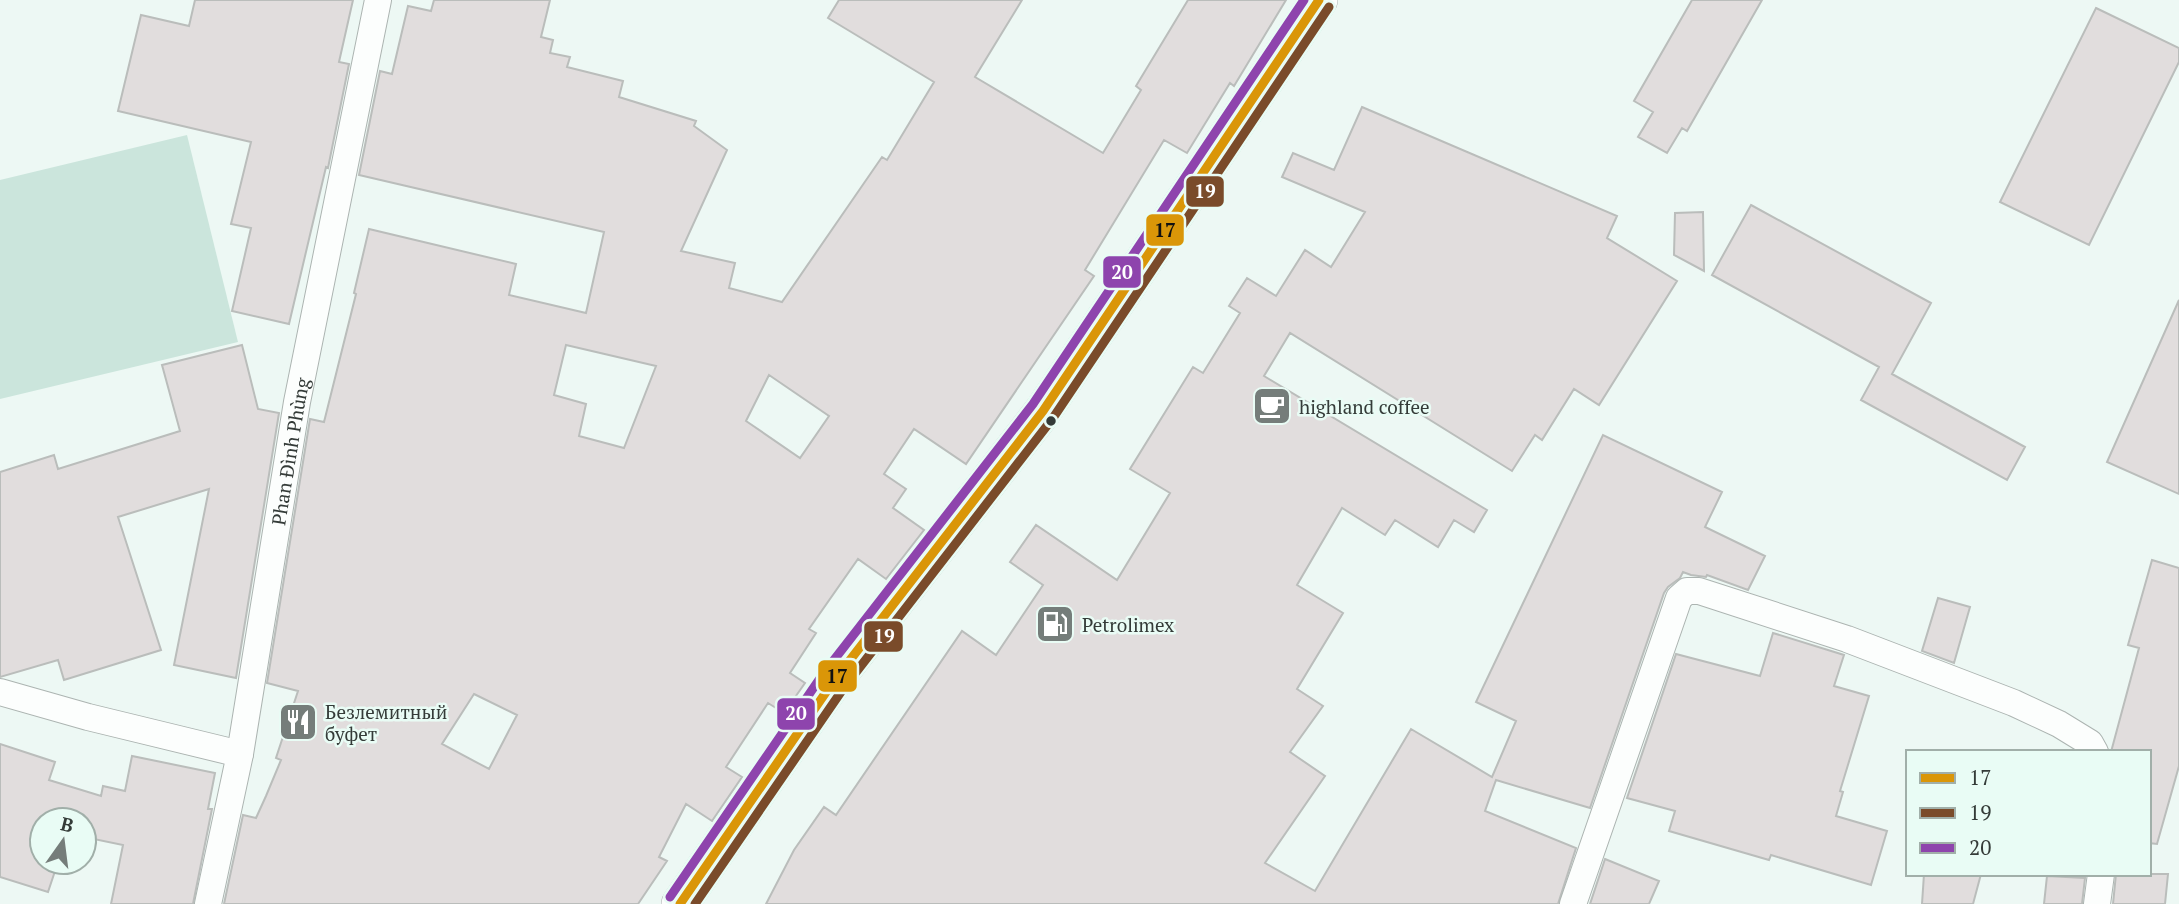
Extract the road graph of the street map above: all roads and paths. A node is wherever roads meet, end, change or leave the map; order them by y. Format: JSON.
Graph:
{"nodes":[{"id":1,"x":378,"y":0,"type":"edge"},
{"id":2,"x":1318,"y":0,"type":"edge"},
{"id":3,"x":0,"y":692,"type":"edge"},
{"id":4,"x":2094,"y":750,"type":"edge"},
{"id":5,"x":240,"y":754,"type":"junction"},
{"id":6,"x":2101,"y":876,"type":"edge"},
{"id":7,"x":208,"y":904,"type":"edge"},
{"id":8,"x":680,"y":904,"type":"edge"},
{"id":9,"x":1573,"y":904,"type":"edge"},
{"id":10,"x":2097,"y":904,"type":"edge"}],
"edges":[{"from":1,"to":5,"type":"street","name":"Phan Đình Phùng"},
{"from":2,"to":8,"type":"main road"},
{"from":3,"to":5,"type":"street"},
{"from":4,"to":9,"type":"street"},
{"from":5,"to":7,"type":"street","name":"Phan Đình Phùng"},
{"from":6,"to":10,"type":"street"}]}
